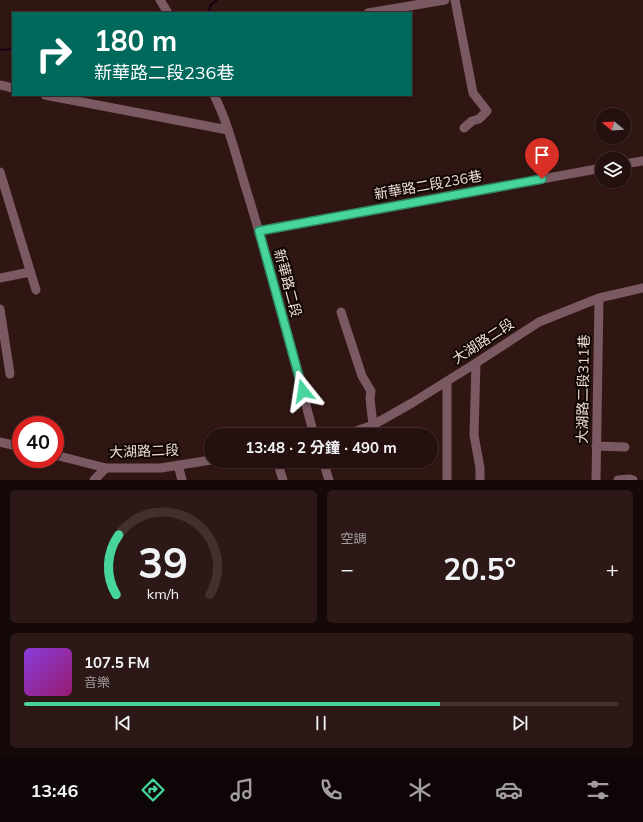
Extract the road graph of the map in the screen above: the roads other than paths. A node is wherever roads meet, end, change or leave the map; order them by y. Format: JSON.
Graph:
{"nodes":[{"id":1,"x":445,"y":0,"type":"edge"},
{"id":2,"x":455,"y":0,"type":"edge"},
{"id":3,"x":163,"y":1,"type":"edge"},
{"id":4,"x":168,"y":12,"type":"edge"},
{"id":5,"x":374,"y":12,"type":"edge"},
{"id":6,"x":0,"y":85,"type":"edge"},
{"id":7,"x":12,"y":88,"type":"edge"},
{"id":8,"x":56,"y":96,"type":"edge"},
{"id":9,"x":214,"y":96,"type":"edge"},
{"id":10,"x":68,"y":97,"type":"edge"},
{"id":11,"x":464,"y":128,"type":"dead end"},
{"id":12,"x":228,"y":130,"type":"junction"},
{"id":13,"x":643,"y":161,"type":"edge"},
{"id":14,"x":631,"y":163,"type":"edge"},
{"id":15,"x":595,"y":169,"type":"edge"},
{"id":16,"x":0,"y":172,"type":"edge"},
{"id":17,"x":259,"y":231,"type":"junction"},
{"id":18,"x":30,"y":272,"type":"junction"},
{"id":19,"x":0,"y":278,"type":"edge"},
{"id":20,"x":643,"y":288,"type":"edge"},
{"id":21,"x":36,"y":290,"type":"dead end"},
{"id":22,"x":599,"y":298,"type":"junction"},
{"id":23,"x":0,"y":309,"type":"edge"},
{"id":24,"x":341,"y":312,"type":"dead end"},
{"id":25,"x":476,"y":363,"type":"junction"},
{"id":26,"x":10,"y":374,"type":"dead end"},
{"id":27,"x":447,"y":381,"type":"junction"},
{"id":28,"x":373,"y":425,"type":"junction"},
{"id":29,"x":312,"y":428,"type":"edge"},
{"id":30,"x":365,"y":428,"type":"edge"},
{"id":31,"x":0,"y":442,"type":"edge"},
{"id":32,"x":12,"y":445,"type":"edge"},
{"id":33,"x":596,"y":446,"type":"junction"},
{"id":34,"x":625,"y":447,"type":"dead end"},
{"id":35,"x":64,"y":457,"type":"edge"},
{"id":36,"x":204,"y":461,"type":"edge"},
{"id":37,"x":178,"y":465,"type":"junction"},
{"id":38,"x":106,"y":468,"type":"junction"},
{"id":39,"x":279,"y":468,"type":"edge"},
{"id":40,"x":325,"y":468,"type":"edge"},
{"id":41,"x":94,"y":480,"type":"edge"},
{"id":42,"x":182,"y":480,"type":"edge"},
{"id":43,"x":283,"y":480,"type":"edge"},
{"id":44,"x":329,"y":480,"type":"edge"},
{"id":45,"x":447,"y":480,"type":"edge"},
{"id":46,"x":480,"y":480,"type":"edge"},
{"id":47,"x":596,"y":480,"type":"edge"},
{"id":48,"x":618,"y":480,"type":"edge"},
{"id":49,"x":633,"y":480,"type":"edge"}],
"edges":[{"from":1,"to":5,"type":"street"},
{"from":2,"to":11,"type":"street"},
{"from":3,"to":4,"type":"street"},
{"from":6,"to":7,"type":"street"},
{"from":8,"to":10,"type":"street"},
{"from":9,"to":12,"type":"street","name":"新華路二段"},
{"from":10,"to":12,"type":"street"},
{"from":12,"to":17,"type":"street","name":"新華路二段"},
{"from":13,"to":14,"type":"street"},
{"from":15,"to":17,"type":"street","name":"新華路二段236巷"},
{"from":16,"to":18,"type":"street"},
{"from":17,"to":29,"type":"street","name":"新華路二段"},
{"from":18,"to":19,"type":"street"},
{"from":18,"to":21,"type":"street"},
{"from":20,"to":22,"type":"street","name":"大湖路二段"},
{"from":22,"to":25,"type":"street","name":"大湖路二段"},
{"from":22,"to":33,"type":"street","name":"大湖路二段311巷"},
{"from":23,"to":26,"type":"street"},
{"from":24,"to":28,"type":"street"},
{"from":25,"to":27,"type":"street","name":"大湖路二段"},
{"from":25,"to":46,"type":"street"},
{"from":27,"to":28,"type":"street","name":"大湖路二段"},
{"from":27,"to":45,"type":"street"},
{"from":28,"to":30,"type":"street","name":"大湖路二段"},
{"from":31,"to":32,"type":"street"},
{"from":33,"to":34,"type":"street"},
{"from":33,"to":47,"type":"street","name":"大湖路二段311巷"},
{"from":35,"to":38,"type":"street","name":"大湖路二段"},
{"from":36,"to":37,"type":"street","name":"大湖路二段"},
{"from":37,"to":38,"type":"street","name":"大湖路二段"},
{"from":37,"to":42,"type":"street"},
{"from":38,"to":41,"type":"street"},
{"from":39,"to":43,"type":"street"},
{"from":40,"to":44,"type":"street"},
{"from":48,"to":49,"type":"street"}]}
